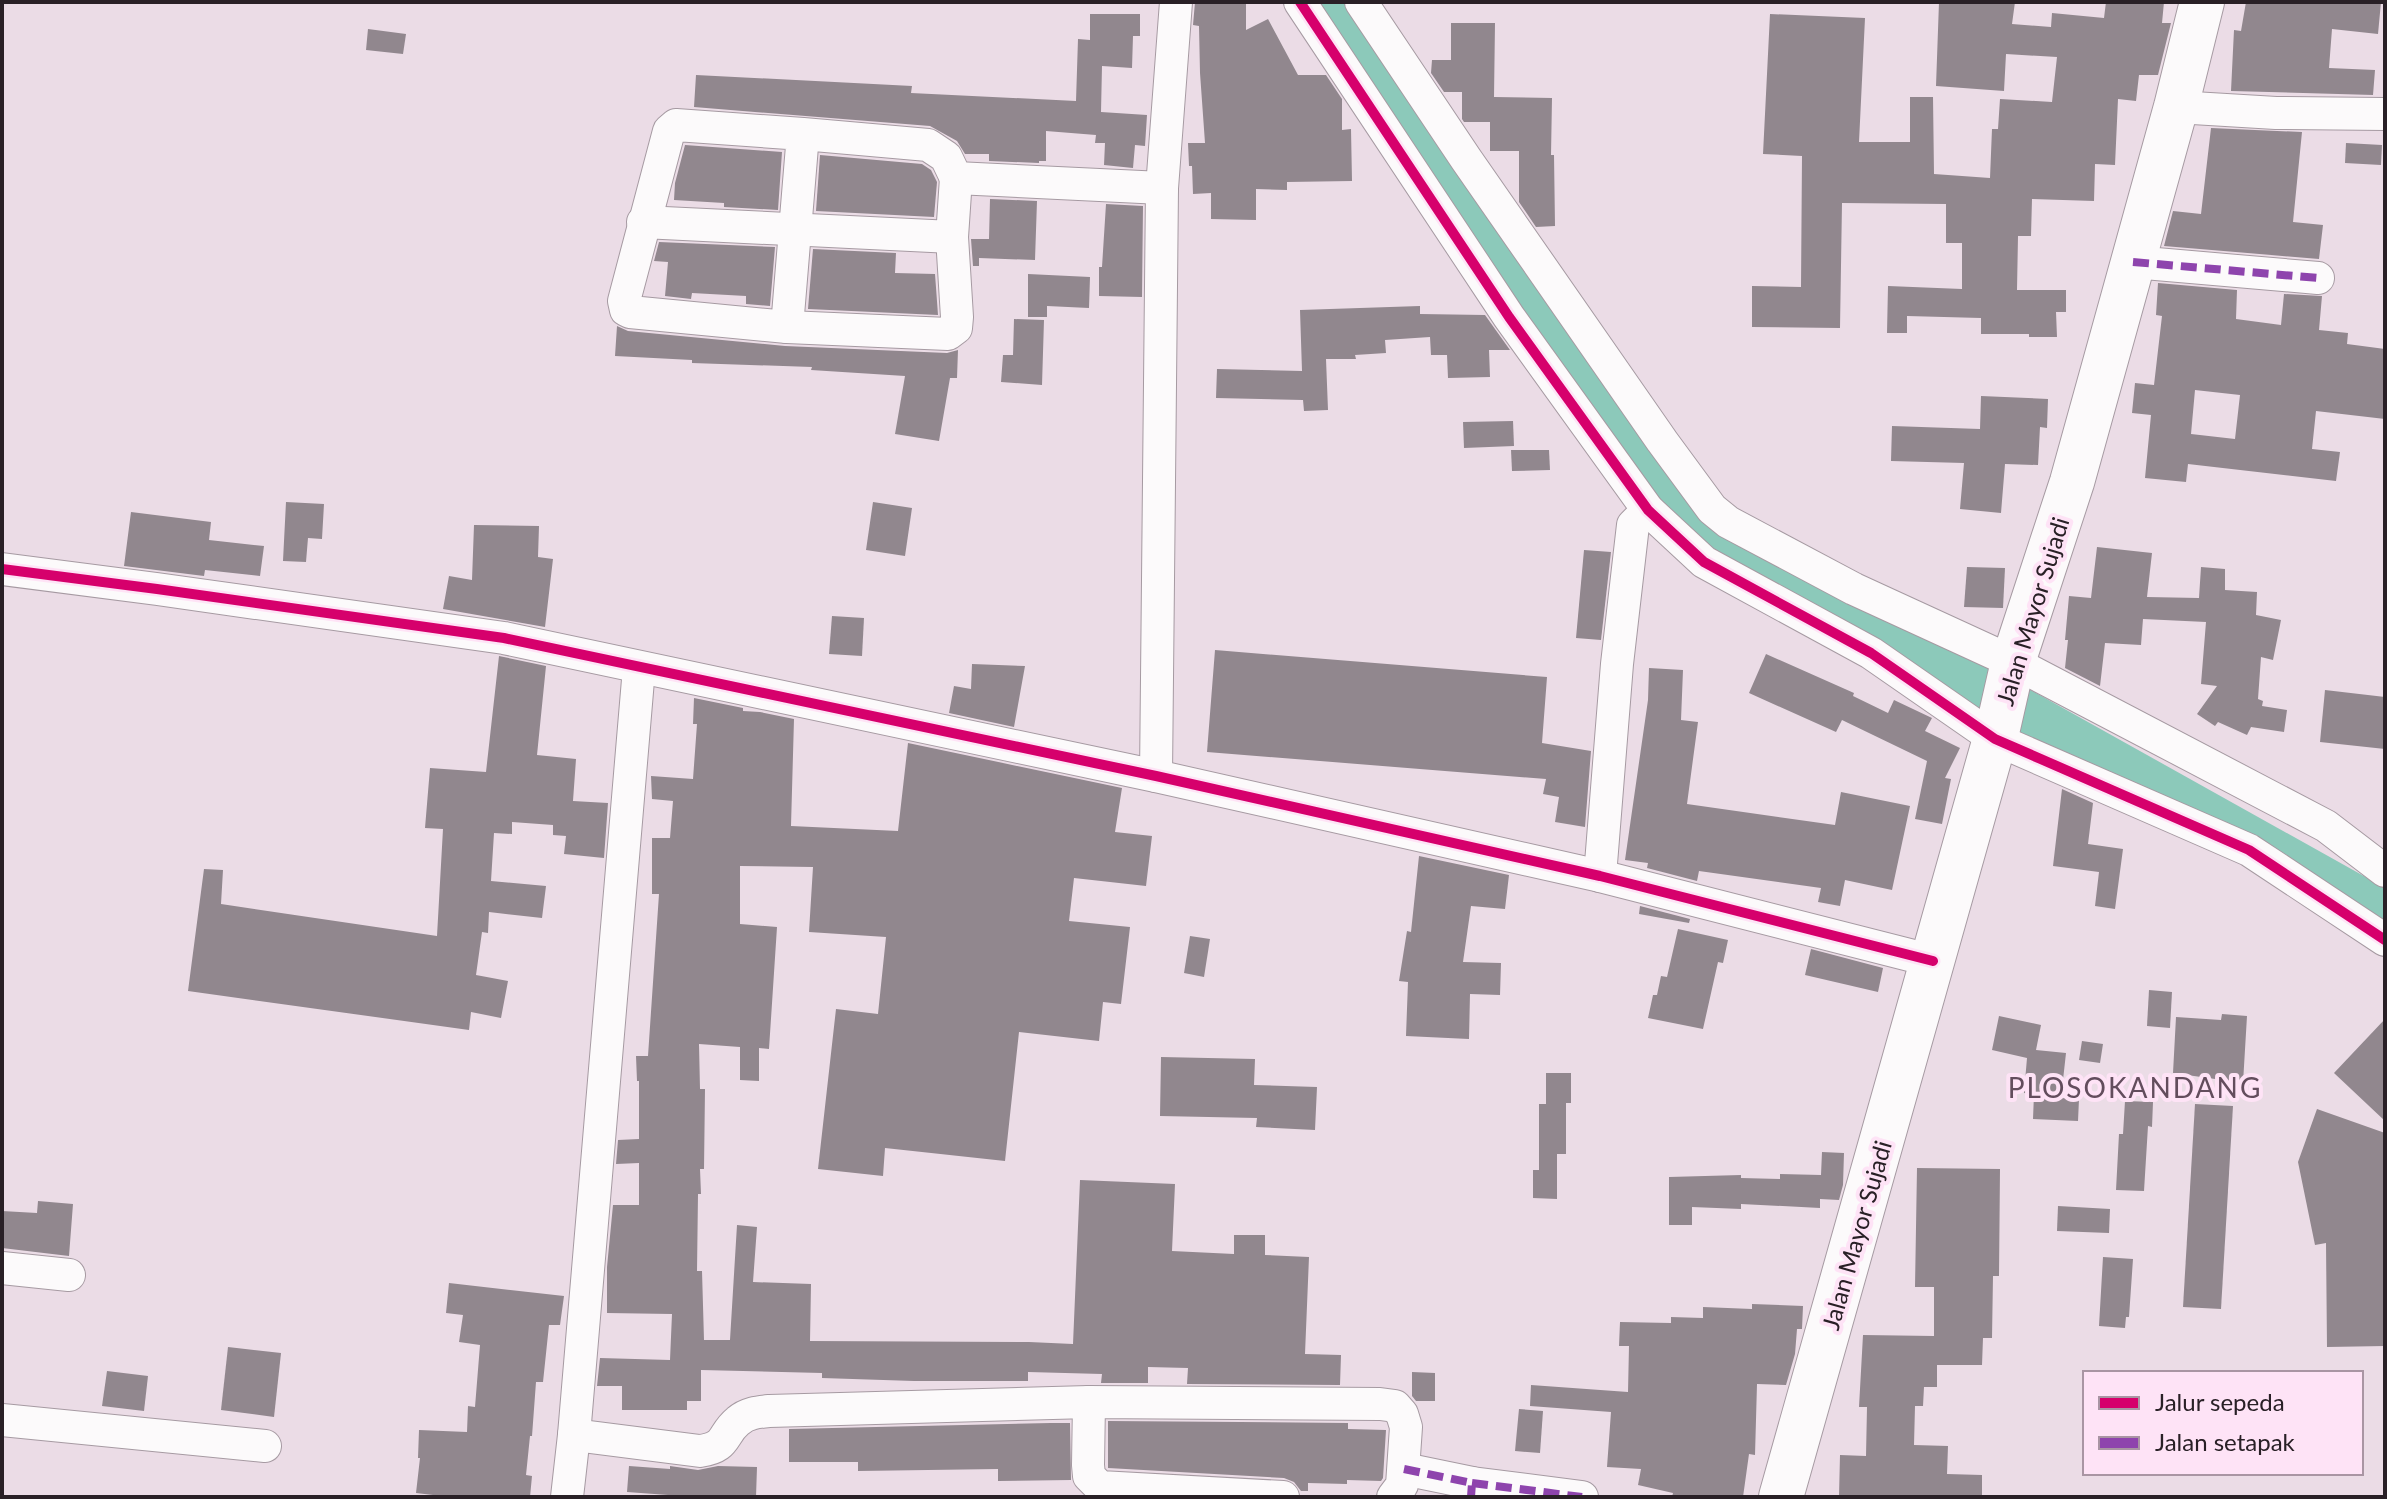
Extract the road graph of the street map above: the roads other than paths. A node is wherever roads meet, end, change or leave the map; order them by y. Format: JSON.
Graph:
{"nodes":[{"id":1,"x":1176,"y":2,"type":"edge"},
{"id":2,"x":1300,"y":2,"type":"edge"},
{"id":3,"x":1361,"y":2,"type":"edge"},
{"id":4,"x":2202,"y":2,"type":"edge"},
{"id":5,"x":2176,"y":107,"type":"junction"},
{"id":6,"x":2385,"y":114,"type":"edge"},
{"id":7,"x":803,"y":134,"type":"junction"},
{"id":8,"x":956,"y":178,"type":"junction"},
{"id":9,"x":1162,"y":188,"type":"junction"},
{"id":10,"x":643,"y":222,"type":"junction"},
{"id":11,"x":795,"y":230,"type":"junction"},
{"id":12,"x":952,"y":237,"type":"junction"},
{"id":13,"x":2133,"y":262,"type":"junction"},
{"id":14,"x":2318,"y":278,"type":"dead end"},
{"id":15,"x":787,"y":327,"type":"junction"},
{"id":16,"x":1648,"y":510,"type":"junction"},
{"id":17,"x":2,"y":569,"type":"edge"},
{"id":18,"x":2012,"y":667,"type":"junction"},
{"id":19,"x":639,"y":668,"type":"junction"},
{"id":20,"x":1996,"y":734,"type":"junction"},
{"id":21,"x":1156,"y":776,"type":"junction"},
{"id":22,"x":2385,"y":871,"type":"edge"},
{"id":23,"x":1600,"y":876,"type":"junction"},
{"id":24,"x":2385,"y":940,"type":"edge"},
{"id":25,"x":1933,"y":961,"type":"junction"},
{"id":26,"x":2,"y":1268,"type":"edge"},
{"id":27,"x":69,"y":1275,"type":"dead end"},
{"id":28,"x":1089,"y":1402,"type":"junction"},
{"id":29,"x":2,"y":1420,"type":"edge"},
{"id":30,"x":574,"y":1435,"type":"junction"},
{"id":31,"x":265,"y":1446,"type":"dead end"},
{"id":32,"x":1398,"y":1483,"type":"edge"},
{"id":33,"x":1471,"y":1490,"type":"edge"},
{"id":34,"x":567,"y":1497,"type":"edge"},
{"id":35,"x":1283,"y":1497,"type":"edge"},
{"id":36,"x":1582,"y":1497,"type":"edge"},
{"id":37,"x":1781,"y":1497,"type":"edge"}],
"edges":[{"from":1,"to":9,"type":"street"},
{"from":2,"to":16,"type":"street"},
{"from":3,"to":18,"type":"street"},
{"from":4,"to":5,"type":"highway","name":"Jalan Mayor Sujadi"},
{"from":5,"to":6,"type":"street"},
{"from":5,"to":13,"type":"highway","name":"Jalan Mayor Sujadi"},
{"from":7,"to":8,"type":"street"},
{"from":7,"to":10,"type":"street"},
{"from":7,"to":11,"type":"street"},
{"from":8,"to":9,"type":"street"},
{"from":8,"to":12,"type":"street"},
{"from":9,"to":21,"type":"street"},
{"from":10,"to":11,"type":"street"},
{"from":10,"to":15,"type":"street"},
{"from":11,"to":12,"type":"street"},
{"from":11,"to":15,"type":"street"},
{"from":12,"to":15,"type":"street"},
{"from":13,"to":14,"type":"street"},
{"from":13,"to":18,"type":"highway","name":"Jalan Mayor Sujadi"},
{"from":16,"to":20,"type":"street"},
{"from":16,"to":23,"type":"street"},
{"from":17,"to":19,"type":"street"},
{"from":18,"to":20,"type":"highway","name":"Jalan Mayor Sujadi"},
{"from":18,"to":22,"type":"street"},
{"from":19,"to":21,"type":"street"},
{"from":19,"to":30,"type":"street"},
{"from":20,"to":24,"type":"street"},
{"from":20,"to":25,"type":"highway","name":"Jalan Mayor Sujadi"},
{"from":21,"to":23,"type":"street"},
{"from":23,"to":25,"type":"street"},
{"from":25,"to":37,"type":"highway","name":"Jalan Mayor Sujadi"},
{"from":26,"to":27,"type":"street"},
{"from":28,"to":30,"type":"street"},
{"from":28,"to":32,"type":"street"},
{"from":28,"to":35,"type":"street"},
{"from":29,"to":31,"type":"street"},
{"from":30,"to":34,"type":"street"},
{"from":32,"to":33,"type":"street"},
{"from":33,"to":36,"type":"street"}]}
